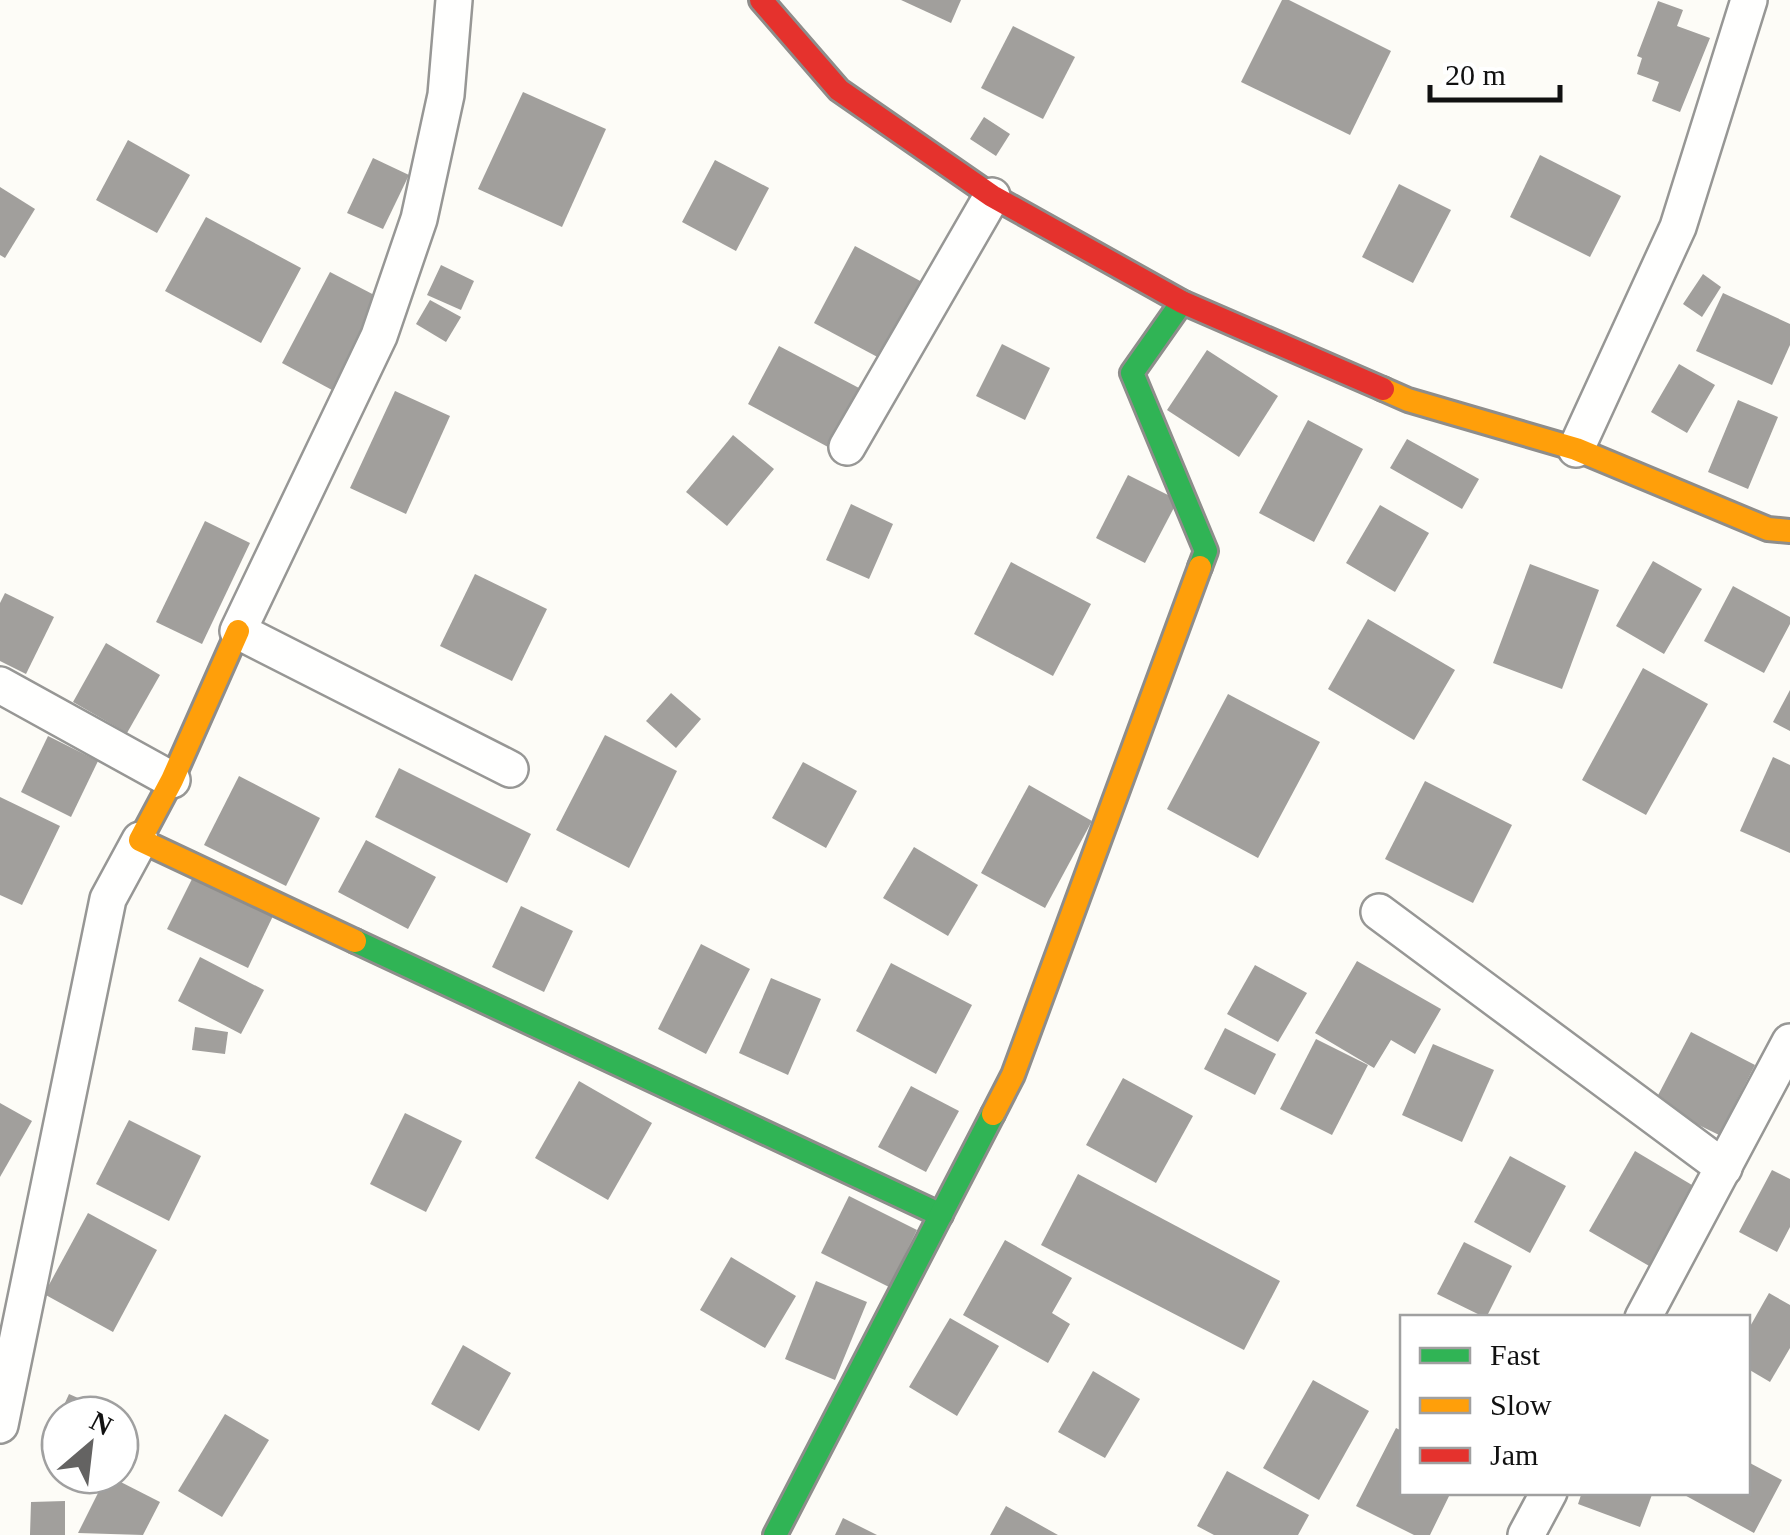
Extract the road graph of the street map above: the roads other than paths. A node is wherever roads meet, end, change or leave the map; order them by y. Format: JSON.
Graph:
{"nodes":[{"id":1,"x":454,"y":0,"type":"edge"},
{"id":2,"x":762,"y":0,"type":"edge"},
{"id":3,"x":1748,"y":0,"type":"edge"},
{"id":4,"x":992,"y":196,"type":"junction"},
{"id":5,"x":1182,"y":302,"type":"junction"},
{"id":6,"x":847,"y":447,"type":"dead end"},
{"id":7,"x":1576,"y":449,"type":"junction"},
{"id":8,"x":1790,"y":531,"type":"edge"},
{"id":9,"x":238,"y":631,"type":"junction"},
{"id":10,"x":0,"y":686,"type":"edge"},
{"id":11,"x":510,"y":769,"type":"dead end"},
{"id":12,"x":172,"y":780,"type":"junction"},
{"id":13,"x":140,"y":840,"type":"junction"},
{"id":14,"x":1379,"y":912,"type":"dead end"},
{"id":15,"x":1790,"y":1042,"type":"edge"},
{"id":16,"x":1724,"y":1168,"type":"junction"},
{"id":17,"x":941,"y":1215,"type":"junction"},
{"id":18,"x":1645,"y":1315,"type":"edge"},
{"id":19,"x":0,"y":1424,"type":"edge"},
{"id":20,"x":1547,"y":1495,"type":"edge"},
{"id":21,"x":775,"y":1535,"type":"edge"},
{"id":22,"x":1526,"y":1535,"type":"edge"}],
"edges":[{"from":1,"to":9,"type":"street"},
{"from":2,"to":4,"type":"street"},
{"from":3,"to":7,"type":"street"},
{"from":4,"to":5,"type":"street"},
{"from":4,"to":6,"type":"street"},
{"from":5,"to":7,"type":"street"},
{"from":5,"to":17,"type":"street"},
{"from":7,"to":8,"type":"street"},
{"from":9,"to":11,"type":"street"},
{"from":9,"to":12,"type":"street"},
{"from":10,"to":12,"type":"street"},
{"from":12,"to":13,"type":"street"},
{"from":13,"to":17,"type":"street"},
{"from":13,"to":19,"type":"street"},
{"from":14,"to":16,"type":"street"},
{"from":15,"to":16,"type":"street"},
{"from":16,"to":18,"type":"street"},
{"from":17,"to":21,"type":"street"},
{"from":20,"to":22,"type":"street"}]}
